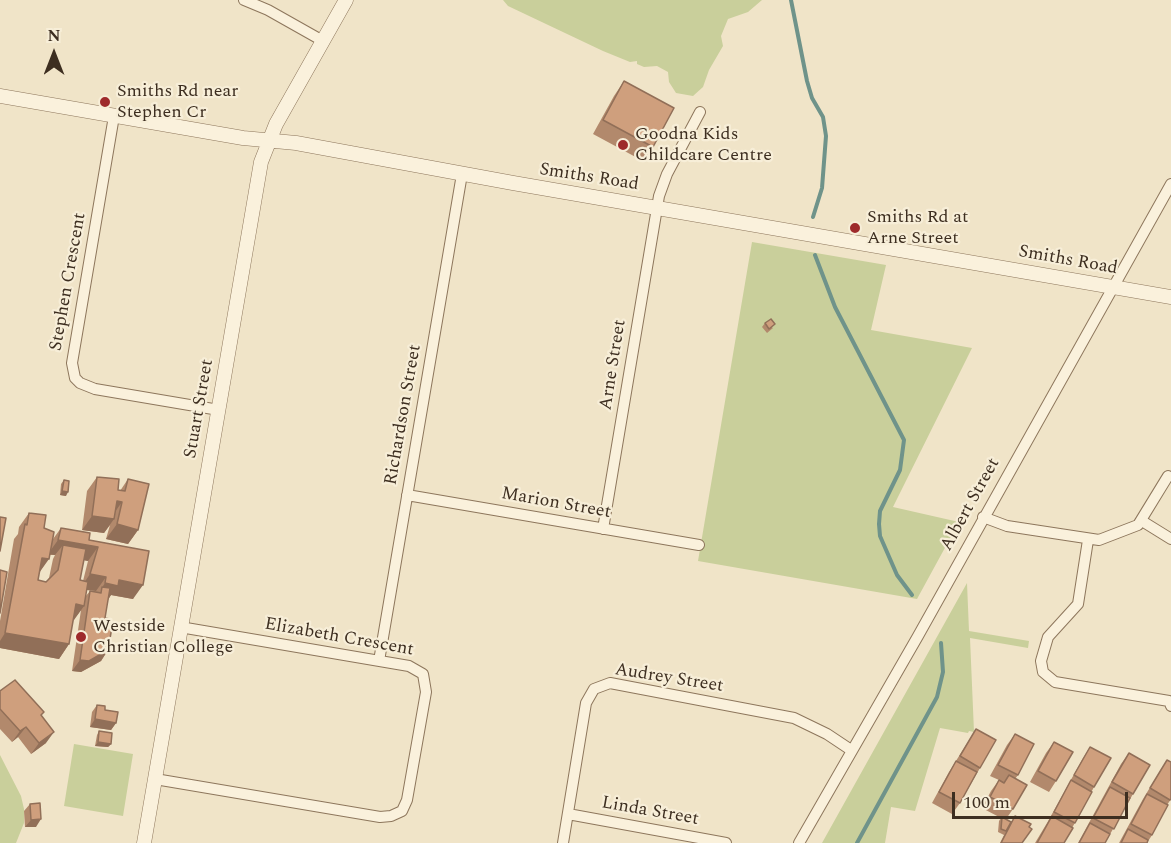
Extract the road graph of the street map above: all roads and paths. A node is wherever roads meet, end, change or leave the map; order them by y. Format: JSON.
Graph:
{"nodes":[{"id":1,"x":244,"y":0,"type":"edge"},
{"id":2,"x":346,"y":0,"type":"edge"},
{"id":3,"x":323,"y":40,"type":"junction"},
{"id":4,"x":0,"y":96,"type":"edge"},
{"id":5,"x":700,"y":112,"type":"dead end"},
{"id":6,"x":114,"y":116,"type":"junction"},
{"id":7,"x":270,"y":141,"type":"junction"},
{"id":8,"x":462,"y":174,"type":"junction"},
{"id":9,"x":1171,"y":184,"type":"edge"},
{"id":10,"x":657,"y":207,"type":"junction"},
{"id":11,"x":1113,"y":287,"type":"junction"},
{"id":12,"x":1171,"y":297,"type":"edge"},
{"id":13,"x":219,"y":410,"type":"junction"},
{"id":14,"x":1166,"y":464,"type":"dead end"},
{"id":15,"x":1170,"y":476,"type":"edge"},
{"id":16,"x":407,"y":495,"type":"junction"},
{"id":17,"x":982,"y":517,"type":"junction"},
{"id":18,"x":1142,"y":520,"type":"junction"},
{"id":19,"x":603,"y":529,"type":"junction"},
{"id":20,"x":1171,"y":539,"type":"edge"},
{"id":21,"x":1088,"y":540,"type":"junction"},
{"id":22,"x":699,"y":545,"type":"dead end"},
{"id":23,"x":180,"y":627,"type":"junction"},
{"id":24,"x":379,"y":661,"type":"junction"},
{"id":25,"x":1170,"y":702,"type":"edge"},
{"id":26,"x":851,"y":750,"type":"junction"},
{"id":27,"x":155,"y":779,"type":"junction"},
{"id":28,"x":568,"y":814,"type":"junction"},
{"id":29,"x":144,"y":843,"type":"edge"},
{"id":30,"x":563,"y":843,"type":"edge"},
{"id":31,"x":726,"y":843,"type":"edge"},
{"id":32,"x":798,"y":843,"type":"edge"}],
"edges":[{"from":1,"to":3,"type":"street"},
{"from":2,"to":3,"type":"street","name":"Stuart Street"},
{"from":3,"to":7,"type":"street","name":"Stuart Street"},
{"from":4,"to":6,"type":"street","name":"Smiths Road"},
{"from":5,"to":10,"type":"street","name":"Arne Street"},
{"from":6,"to":7,"type":"street","name":"Smiths Road"},
{"from":6,"to":13,"type":"street","name":"Stephen Crescent"},
{"from":7,"to":8,"type":"street","name":"Smiths Road"},
{"from":7,"to":13,"type":"street","name":"Stuart Street"},
{"from":8,"to":10,"type":"street","name":"Smiths Road"},
{"from":8,"to":16,"type":"street","name":"Richardson Street"},
{"from":9,"to":11,"type":"street","name":"Albert Street"},
{"from":10,"to":11,"type":"street","name":"Smiths Road"},
{"from":10,"to":19,"type":"street","name":"Arne Street"},
{"from":11,"to":12,"type":"street","name":"Smiths Road"},
{"from":11,"to":17,"type":"street","name":"Albert Street"},
{"from":13,"to":23,"type":"street","name":"Stuart Street"},
{"from":14,"to":15,"type":"street"},
{"from":15,"to":18,"type":"street"},
{"from":16,"to":19,"type":"street","name":"Marion Street"},
{"from":16,"to":24,"type":"street","name":"Richardson Street"},
{"from":17,"to":21,"type":"street"},
{"from":17,"to":26,"type":"street","name":"Albert Street"},
{"from":18,"to":20,"type":"street"},
{"from":18,"to":21,"type":"street"},
{"from":19,"to":22,"type":"street","name":"Marion Street"},
{"from":21,"to":25,"type":"street"},
{"from":23,"to":24,"type":"street","name":"Elizabeth Crescent"},
{"from":23,"to":27,"type":"street","name":"Stuart Street"},
{"from":24,"to":27,"type":"street","name":"Elizabeth Crescent"},
{"from":26,"to":28,"type":"street","name":"Audrey Street"},
{"from":26,"to":32,"type":"street","name":"Albert Street"},
{"from":27,"to":29,"type":"street","name":"Stuart Street"},
{"from":28,"to":30,"type":"street","name":"Audrey Street"},
{"from":28,"to":31,"type":"street","name":"Linda Street"}]}
